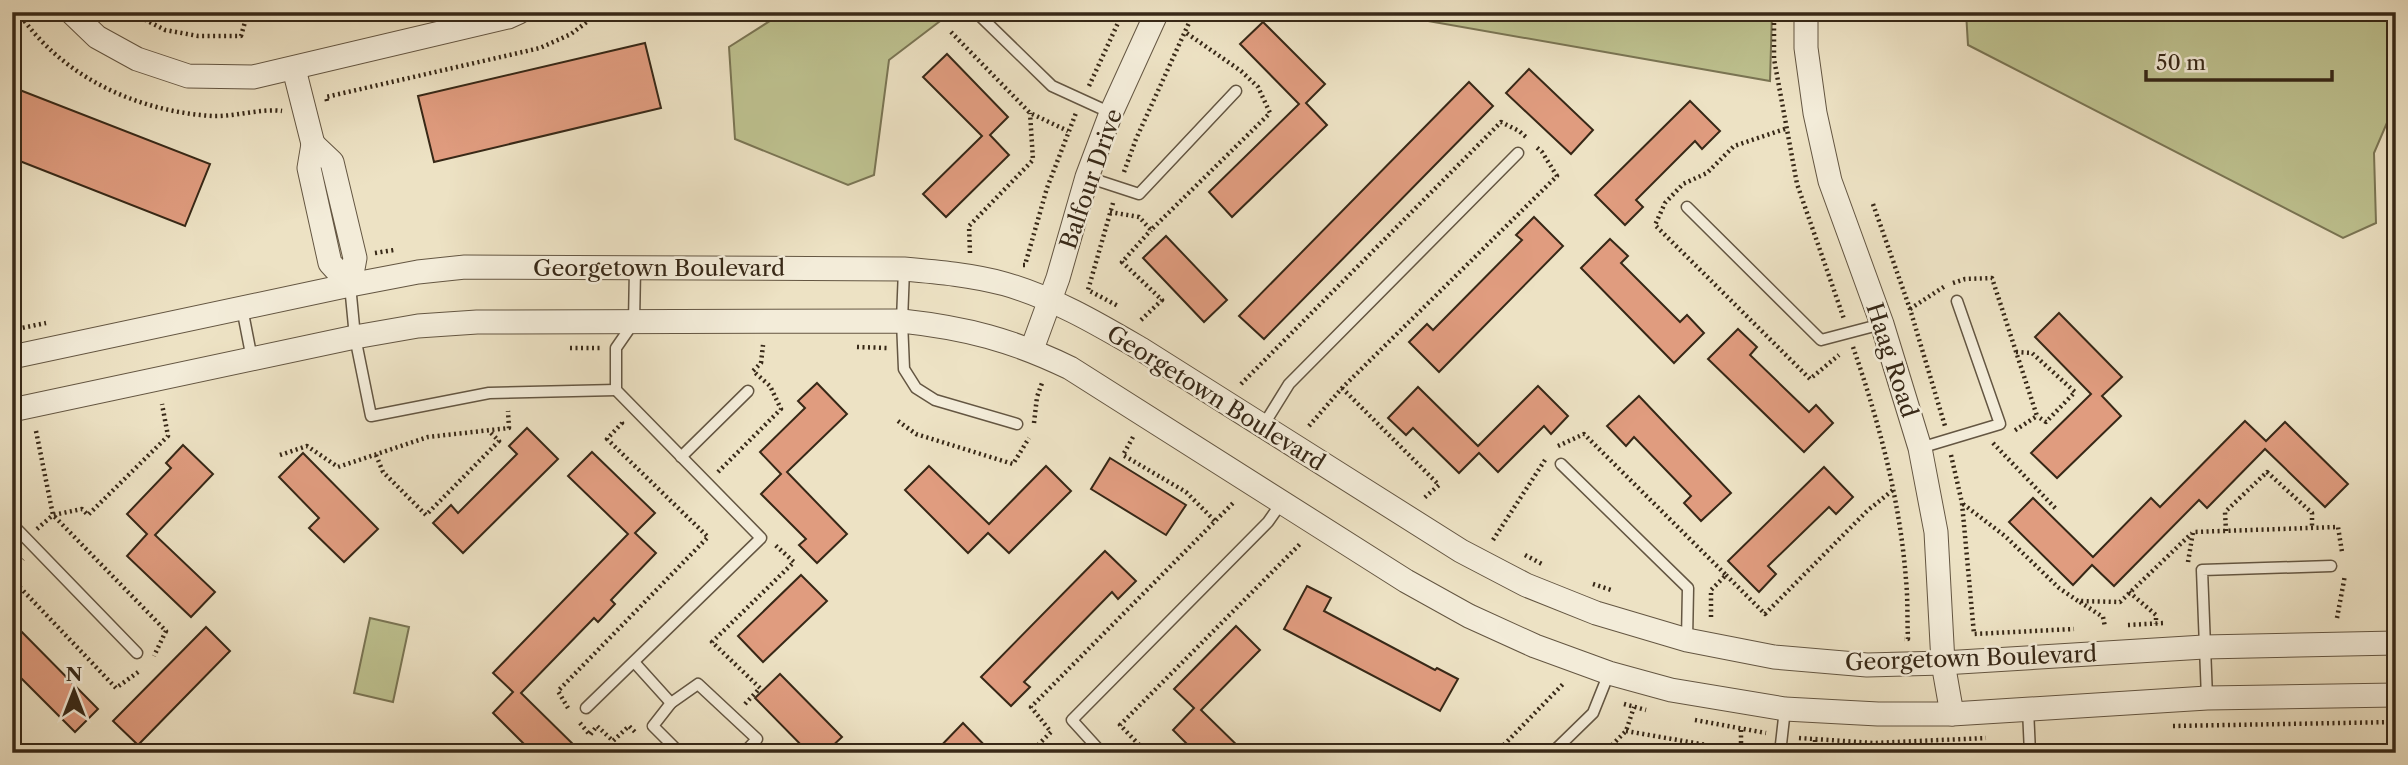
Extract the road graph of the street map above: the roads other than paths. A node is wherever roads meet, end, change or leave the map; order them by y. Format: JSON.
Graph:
{"nodes":[{"id":1,"x":71,"y":12,"type":"edge"},
{"id":2,"x":519,"y":12,"type":"edge"},
{"id":3,"x":1157,"y":12,"type":"edge"},
{"id":4,"x":1806,"y":12,"type":"edge"},
{"id":5,"x":978,"y":14,"type":"dead end"},
{"id":6,"x":294,"y":69,"type":"junction"},
{"id":7,"x":1236,"y":91,"type":"dead end"},
{"id":8,"x":1111,"y":113,"type":"junction"},
{"id":9,"x":1518,"y":153,"type":"dead end"},
{"id":10,"x":1087,"y":177,"type":"junction"},
{"id":11,"x":1687,"y":208,"type":"dead end"},
{"id":12,"x":635,"y":269,"type":"junction"},
{"id":13,"x":904,"y":269,"type":"junction"},
{"id":14,"x":350,"y":285,"type":"junction"},
{"id":15,"x":1050,"y":301,"type":"junction"},
{"id":16,"x":1957,"y":301,"type":"dead end"},
{"id":17,"x":242,"y":308,"type":"junction"},
{"id":18,"x":902,"y":321,"type":"junction"},
{"id":19,"x":634,"y":322,"type":"junction"},
{"id":20,"x":1882,"y":324,"type":"junction"},
{"id":21,"x":355,"y":337,"type":"junction"},
{"id":22,"x":1032,"y":349,"type":"junction"},
{"id":23,"x":12,"y":357,"type":"edge"},
{"id":24,"x":252,"y":359,"type":"junction"},
{"id":25,"x":616,"y":390,"type":"junction"},
{"id":26,"x":747,"y":391,"type":"dead end"},
{"id":27,"x":12,"y":410,"type":"edge"},
{"id":28,"x":1017,"y":424,"type":"dead end"},
{"id":29,"x":1263,"y":426,"type":"junction"},
{"id":30,"x":1920,"y":448,"type":"junction"},
{"id":31,"x":681,"y":457,"type":"junction"},
{"id":32,"x":1561,"y":464,"type":"dead end"},
{"id":33,"x":1282,"y":501,"type":"junction"},
{"id":34,"x":12,"y":524,"type":"edge"},
{"id":35,"x":2331,"y":566,"type":"dead end"},
{"id":36,"x":1687,"y":640,"type":"junction"},
{"id":37,"x":2396,"y":643,"type":"edge"},
{"id":38,"x":2204,"y":648,"type":"junction"},
{"id":39,"x":137,"y":653,"type":"dead end"},
{"id":40,"x":634,"y":662,"type":"junction"},
{"id":41,"x":1943,"y":663,"type":"junction"},
{"id":42,"x":1609,"y":673,"type":"junction"},
{"id":43,"x":2396,"y":695,"type":"edge"},
{"id":44,"x":2207,"y":698,"type":"junction"},
{"id":45,"x":671,"y":703,"type":"junction"},
{"id":46,"x":586,"y":708,"type":"dead end"},
{"id":47,"x":1785,"y":709,"type":"junction"},
{"id":48,"x":2028,"y":709,"type":"junction"},
{"id":49,"x":1952,"y":714,"type":"junction"},
{"id":50,"x":680,"y":753,"type":"edge"},
{"id":51,"x":744,"y":753,"type":"edge"},
{"id":52,"x":1102,"y":753,"type":"edge"},
{"id":53,"x":1552,"y":753,"type":"edge"},
{"id":54,"x":1780,"y":753,"type":"edge"},
{"id":55,"x":2030,"y":753,"type":"edge"}],
"edges":[{"from":1,"to":6,"type":"street"},
{"from":2,"to":6,"type":"street"},
{"from":3,"to":8,"type":"street","name":"Balfour Drive"},
{"from":4,"to":20,"type":"street","name":"Haag Road"},
{"from":5,"to":8,"type":"lane"},
{"from":6,"to":14,"type":"street"},
{"from":7,"to":10,"type":"lane"},
{"from":8,"to":10,"type":"street","name":"Balfour Drive"},
{"from":9,"to":29,"type":"lane"},
{"from":10,"to":15,"type":"street","name":"Balfour Drive"},
{"from":11,"to":20,"type":"lane"},
{"from":12,"to":13,"type":"street","name":"Georgetown Boulevard"},
{"from":12,"to":14,"type":"street","name":"Georgetown Boulevard"},
{"from":12,"to":19,"type":"lane"},
{"from":13,"to":15,"type":"street","name":"Georgetown Boulevard"},
{"from":13,"to":18,"type":"lane"},
{"from":14,"to":17,"type":"street","name":"Georgetown Boulevard"},
{"from":14,"to":21,"type":"lane"},
{"from":15,"to":22,"type":"street","name":"Balfour Drive"},
{"from":15,"to":29,"type":"street","name":"Georgetown Boulevard"},
{"from":16,"to":30,"type":"lane"},
{"from":17,"to":23,"type":"street","name":"Georgetown Boulevard"},
{"from":17,"to":24,"type":"lane"},
{"from":18,"to":19,"type":"street"},
{"from":18,"to":22,"type":"street"},
{"from":18,"to":28,"type":"lane"},
{"from":19,"to":21,"type":"street"},
{"from":19,"to":25,"type":"lane"},
{"from":20,"to":30,"type":"street","name":"Haag Road"},
{"from":21,"to":24,"type":"street"},
{"from":21,"to":25,"type":"lane"},
{"from":22,"to":33,"type":"street"},
{"from":24,"to":27,"type":"street"},
{"from":25,"to":31,"type":"lane"},
{"from":26,"to":31,"type":"lane"},
{"from":29,"to":36,"type":"street","name":"Georgetown Boulevard"},
{"from":30,"to":41,"type":"street","name":"Haag Road"},
{"from":31,"to":40,"type":"lane"},
{"from":32,"to":36,"type":"lane"},
{"from":33,"to":42,"type":"street"},
{"from":33,"to":52,"type":"lane"},
{"from":34,"to":39,"type":"lane"},
{"from":35,"to":38,"type":"lane"},
{"from":36,"to":41,"type":"street","name":"Georgetown Boulevard"},
{"from":37,"to":38,"type":"street","name":"Georgetown Boulevard"},
{"from":38,"to":41,"type":"street","name":"Georgetown Boulevard"},
{"from":38,"to":44,"type":"lane"},
{"from":40,"to":45,"type":"lane"},
{"from":40,"to":46,"type":"lane"},
{"from":41,"to":49,"type":"street","name":"Haag Road"},
{"from":42,"to":47,"type":"street"},
{"from":42,"to":53,"type":"lane"},
{"from":43,"to":44,"type":"street"},
{"from":44,"to":48,"type":"street"},
{"from":45,"to":50,"type":"lane"},
{"from":45,"to":51,"type":"lane"},
{"from":47,"to":49,"type":"street"},
{"from":47,"to":54,"type":"lane"},
{"from":48,"to":49,"type":"street"},
{"from":48,"to":55,"type":"lane"}]}
